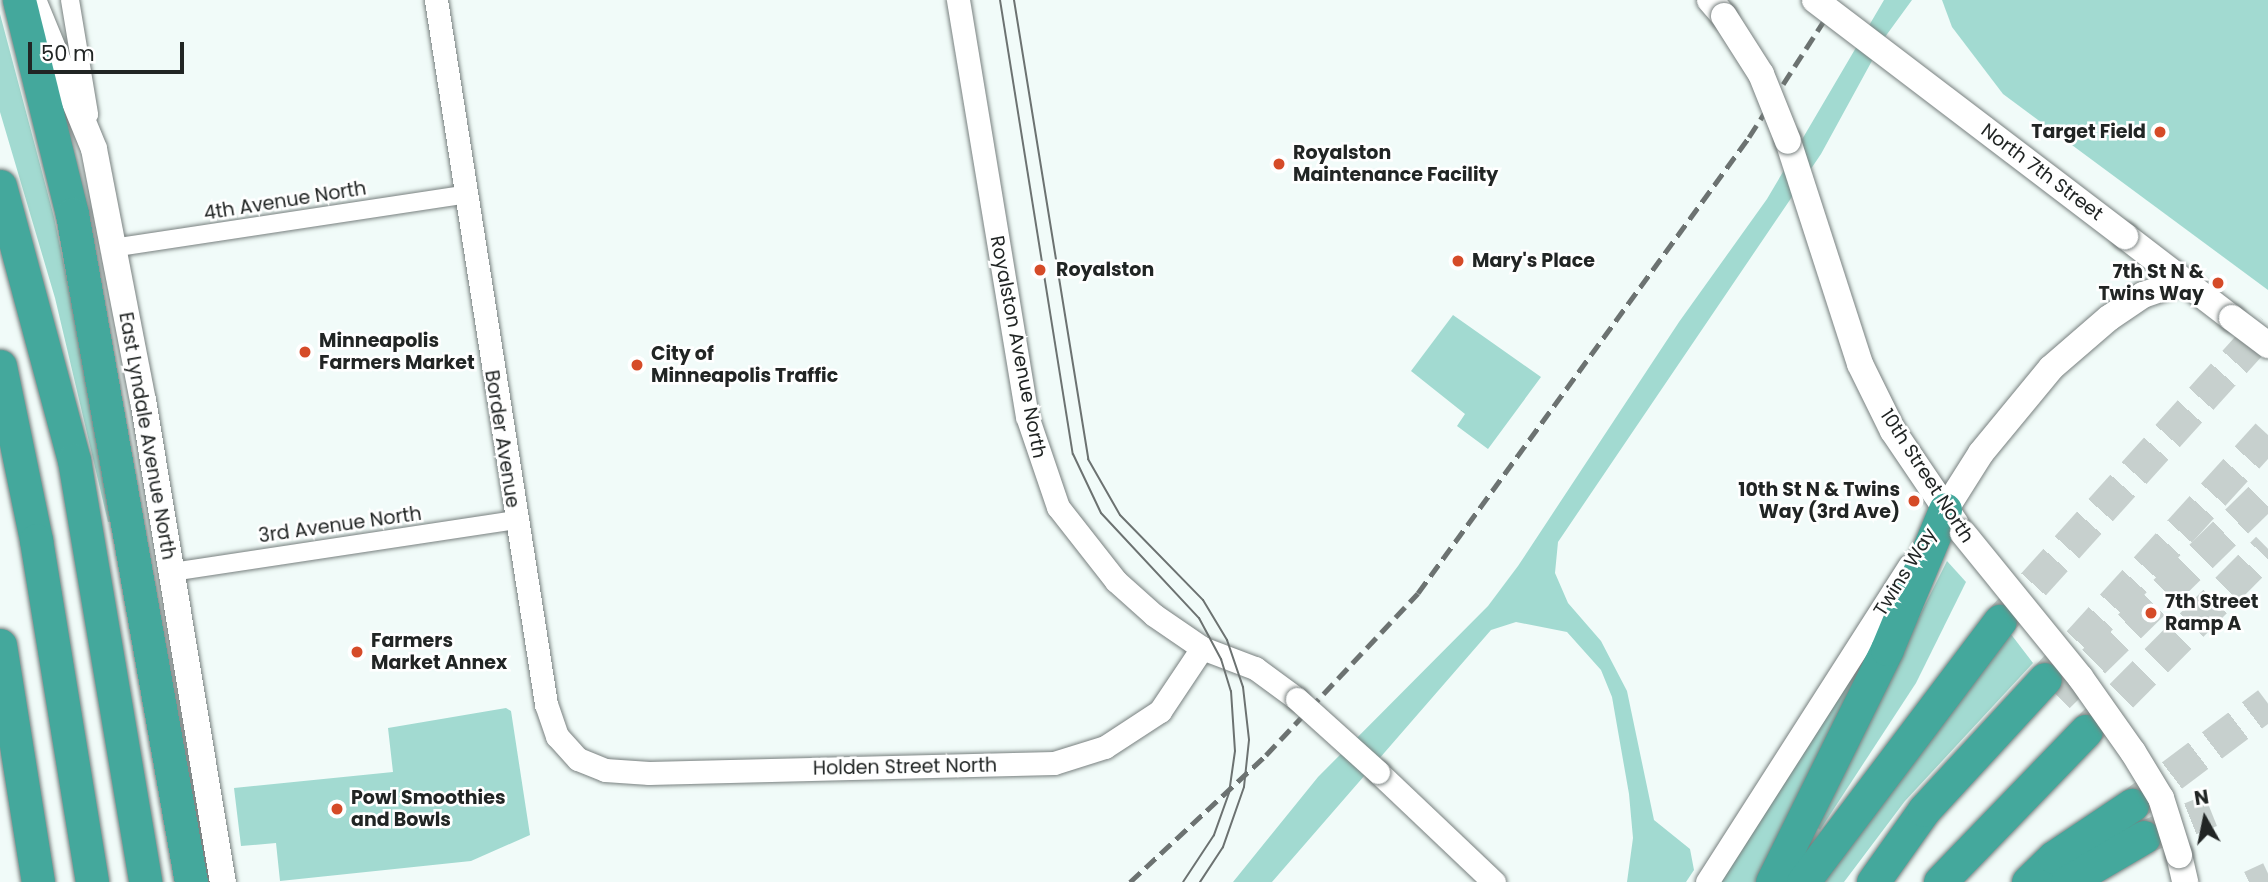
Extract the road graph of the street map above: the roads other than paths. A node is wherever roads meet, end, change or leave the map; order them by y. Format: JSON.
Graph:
{"nodes":[{"id":1,"x":19,"y":0,"type":"edge"},
{"id":2,"x":33,"y":0,"type":"edge"},
{"id":3,"x":70,"y":0,"type":"edge"},
{"id":4,"x":436,"y":0,"type":"edge"},
{"id":5,"x":958,"y":0,"type":"edge"},
{"id":6,"x":1710,"y":0,"type":"edge"},
{"id":7,"x":1815,"y":0,"type":"edge"},
{"id":8,"x":94,"y":149,"type":"junction"},
{"id":9,"x":0,"y":186,"type":"edge"},
{"id":10,"x":464,"y":195,"type":"junction"},
{"id":11,"x":112,"y":248,"type":"junction"},
{"id":12,"x":2181,"y":282,"type":"junction"},
{"id":13,"x":2268,"y":345,"type":"edge"},
{"id":14,"x":0,"y":366,"type":"edge"},
{"id":15,"x":515,"y":520,"type":"junction"},
{"id":16,"x":1954,"y":521,"type":"junction"},
{"id":17,"x":172,"y":572,"type":"junction"},
{"id":18,"x":2000,"y":621,"type":"tunnel mouth"},
{"id":19,"x":0,"y":645,"type":"edge"},
{"id":20,"x":1202,"y":648,"type":"junction"},
{"id":21,"x":2052,"y":687,"type":"tunnel mouth"},
{"id":22,"x":2086,"y":731,"type":"tunnel mouth"},
{"id":23,"x":566,"y":748,"type":"joint"},
{"id":24,"x":2132,"y":805,"type":"tunnel mouth"},
{"id":25,"x":2144,"y":836,"type":"tunnel mouth"},
{"id":26,"x":1486,"y":878,"type":"edge"},
{"id":27,"x":38,"y":882,"type":"edge"},
{"id":28,"x":92,"y":882,"type":"edge"},
{"id":29,"x":145,"y":882,"type":"edge"},
{"id":30,"x":191,"y":882,"type":"edge"},
{"id":31,"x":223,"y":882,"type":"edge"},
{"id":32,"x":1707,"y":882,"type":"edge"},
{"id":33,"x":1772,"y":882,"type":"edge"},
{"id":34,"x":1803,"y":882,"type":"edge"},
{"id":35,"x":1875,"y":882,"type":"edge"},
{"id":36,"x":1940,"y":882,"type":"edge"},
{"id":37,"x":2028,"y":882,"type":"edge"},
{"id":38,"x":2067,"y":882,"type":"edge"},
{"id":39,"x":2185,"y":882,"type":"edge"}],
"edges":[{"from":1,"to":30,"type":"highway"},
{"from":2,"to":8,"type":"main road","name":"East Lyndale Avenue North"},
{"from":3,"to":8,"type":"street"},
{"from":4,"to":10,"type":"street","name":"Border Avenue"},
{"from":5,"to":20,"type":"street","name":"Royalston Avenue North"},
{"from":6,"to":16,"type":"main road","name":"10th Street North","bridge":true},
{"from":7,"to":12,"type":"main road","name":"North 7th Street","bridge":true},
{"from":8,"to":11,"type":"main road","name":"East Lyndale Avenue North"},
{"from":9,"to":29,"type":"highway"},
{"from":10,"to":11,"type":"street","name":"4th Avenue North"},
{"from":10,"to":15,"type":"street","name":"Border Avenue"},
{"from":11,"to":17,"type":"main road","name":"East Lyndale Avenue North"},
{"from":12,"to":13,"type":"main road","name":"North 7th Street","bridge":true},
{"from":12,"to":16,"type":"main road","name":"Twins Way"},
{"from":14,"to":28,"type":"highway"},
{"from":15,"to":17,"type":"street","name":"3rd Avenue North"},
{"from":15,"to":23,"type":"street","name":"Border Avenue"},
{"from":16,"to":32,"type":"street","name":"Twins Way"},
{"from":16,"to":33,"type":"highway"},
{"from":16,"to":39,"type":"main road","name":"10th Street North","bridge":true},
{"from":17,"to":31,"type":"main road","name":"East Lyndale Avenue North"},
{"from":18,"to":34,"type":"highway"},
{"from":19,"to":27,"type":"highway"},
{"from":20,"to":23,"type":"street","name":"Holden Street North"},
{"from":20,"to":26,"type":"street","name":"Royalston Avenue North","bridge":true},
{"from":21,"to":35,"type":"highway"},
{"from":22,"to":36,"type":"highway"},
{"from":24,"to":37,"type":"highway"},
{"from":25,"to":38,"type":"highway"}]}
